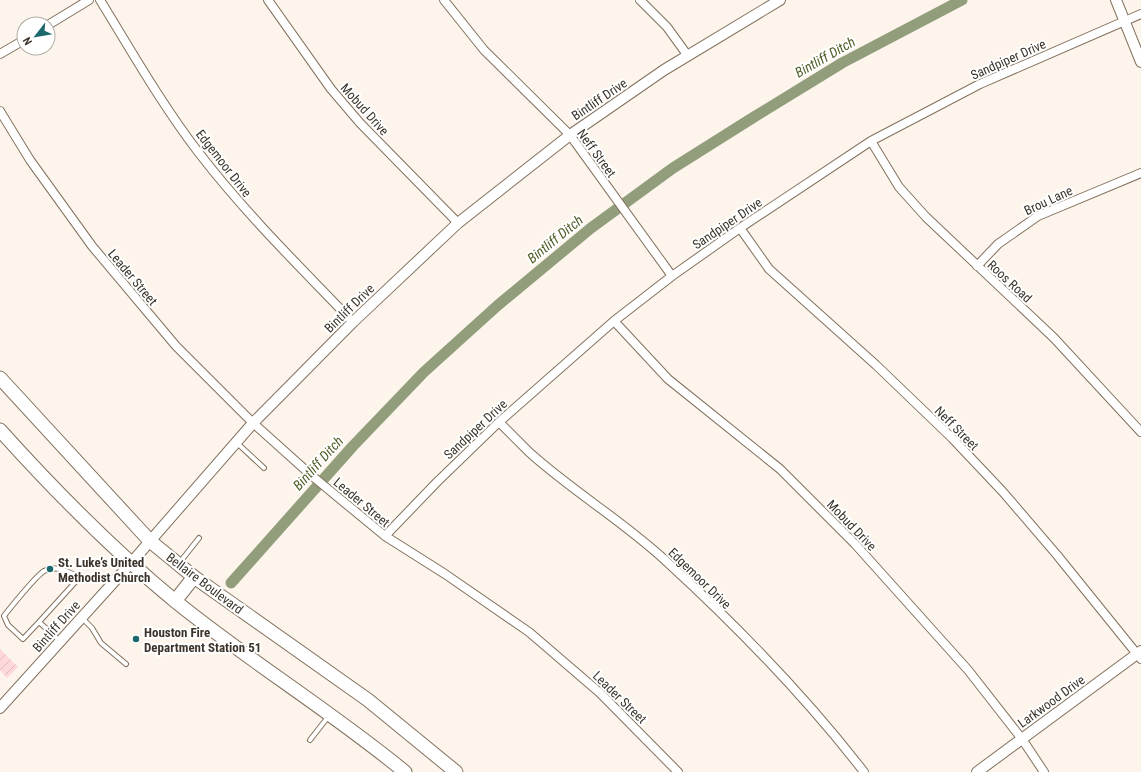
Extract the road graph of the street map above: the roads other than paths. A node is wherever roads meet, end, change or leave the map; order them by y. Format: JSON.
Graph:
{"nodes":[{"id":1,"x":88,"y":0,"type":"edge"},
{"id":2,"x":100,"y":0,"type":"edge"},
{"id":3,"x":268,"y":0,"type":"edge"},
{"id":4,"x":444,"y":0,"type":"edge"},
{"id":5,"x":640,"y":0,"type":"edge"},
{"id":6,"x":780,"y":0,"type":"edge"},
{"id":7,"x":1116,"y":0,"type":"edge"},
{"id":8,"x":1141,"y":14,"type":"edge"},
{"id":9,"x":56,"y":20,"type":"edge"},
{"id":10,"x":1124,"y":20,"type":"junction"},
{"id":11,"x":16,"y":45,"type":"edge"},
{"id":12,"x":0,"y":54,"type":"edge"},
{"id":13,"x":688,"y":56,"type":"junction"},
{"id":14,"x":1141,"y":62,"type":"edge"},
{"id":15,"x":0,"y":111,"type":"edge"},
{"id":16,"x":570,"y":135,"type":"junction"},
{"id":17,"x":871,"y":141,"type":"junction"},
{"id":18,"x":1141,"y":173,"type":"edge"},
{"id":19,"x":458,"y":223,"type":"junction"},
{"id":20,"x":740,"y":228,"type":"junction"},
{"id":21,"x":977,"y":266,"type":"junction"},
{"id":22,"x":672,"y":276,"type":"junction"},
{"id":23,"x":614,"y":321,"type":"junction"},
{"id":24,"x":353,"y":322,"type":"junction"},
{"id":25,"x":0,"y":378,"type":"edge"},
{"id":26,"x":499,"y":422,"type":"junction"},
{"id":27,"x":253,"y":423,"type":"junction"},
{"id":28,"x":0,"y":430,"type":"edge"},
{"id":29,"x":1141,"y":432,"type":"edge"},
{"id":30,"x":236,"y":442,"type":"junction"},
{"id":31,"x":264,"y":468,"type":"dead end"},
{"id":32,"x":384,"y":536,"type":"junction"},
{"id":33,"x":199,"y":538,"type":"dead end"},
{"id":34,"x":150,"y":541,"type":"junction"},
{"id":35,"x":131,"y":563,"type":"junction"},
{"id":36,"x":179,"y":564,"type":"junction"},
{"id":37,"x":194,"y":577,"type":"junction"},
{"id":38,"x":175,"y":601,"type":"junction"},
{"id":39,"x":82,"y":617,"type":"junction"},
{"id":40,"x":39,"y":622,"type":"junction"},
{"id":41,"x":60,"y":641,"type":"junction"},
{"id":42,"x":1140,"y":655,"type":"edge"},
{"id":43,"x":126,"y":664,"type":"dead end"},
{"id":44,"x":0,"y":708,"type":"edge"},
{"id":45,"x":330,"y":715,"type":"junction"},
{"id":46,"x":1022,"y":739,"type":"junction"},
{"id":47,"x":310,"y":740,"type":"dead end"},
{"id":48,"x":405,"y":772,"type":"edge"},
{"id":49,"x":456,"y":772,"type":"edge"},
{"id":50,"x":678,"y":772,"type":"edge"},
{"id":51,"x":864,"y":772,"type":"edge"},
{"id":52,"x":977,"y":772,"type":"edge"},
{"id":53,"x":1044,"y":772,"type":"edge"}],
"edges":[{"from":1,"to":9,"type":"street"},
{"from":2,"to":24,"type":"street","name":"Edgemoor Drive"},
{"from":3,"to":19,"type":"street","name":"Mobud Drive"},
{"from":4,"to":16,"type":"street","name":"Neff Street"},
{"from":5,"to":13,"type":"street"},
{"from":6,"to":13,"type":"street","name":"Bintliff Drive"},
{"from":7,"to":10,"type":"street"},
{"from":8,"to":10,"type":"street","name":"Sandpiper Drive"},
{"from":10,"to":14,"type":"street"},
{"from":10,"to":17,"type":"street","name":"Sandpiper Drive"},
{"from":11,"to":12,"type":"street"},
{"from":13,"to":16,"type":"street","name":"Bintliff Drive"},
{"from":15,"to":27,"type":"street","name":"Leader Street"},
{"from":16,"to":19,"type":"street","name":"Bintliff Drive"},
{"from":16,"to":22,"type":"street","name":"Neff Street"},
{"from":17,"to":20,"type":"street","name":"Sandpiper Drive"},
{"from":17,"to":21,"type":"street","name":"Roos Road"},
{"from":18,"to":21,"type":"street","name":"Brou Lane"},
{"from":19,"to":24,"type":"street","name":"Bintliff Drive"},
{"from":20,"to":22,"type":"street","name":"Sandpiper Drive"},
{"from":20,"to":42,"type":"street","name":"Neff Street"},
{"from":21,"to":29,"type":"street","name":"Roos Road"},
{"from":22,"to":23,"type":"street","name":"Sandpiper Drive"},
{"from":23,"to":26,"type":"street","name":"Sandpiper Drive"},
{"from":23,"to":46,"type":"street","name":"Mobud Drive"},
{"from":24,"to":27,"type":"street","name":"Bintliff Drive"},
{"from":25,"to":34,"type":"main road","name":"Bellaire Boulevard"},
{"from":26,"to":32,"type":"street","name":"Sandpiper Drive"},
{"from":26,"to":51,"type":"street","name":"Edgemoor Drive"},
{"from":27,"to":30,"type":"street","name":"Bintliff Drive"},
{"from":27,"to":32,"type":"street","name":"Leader Street"},
{"from":28,"to":35,"type":"main road"},
{"from":30,"to":31,"type":"lane"},
{"from":30,"to":34,"type":"street","name":"Bintliff Drive"},
{"from":32,"to":50,"type":"street","name":"Leader Street"},
{"from":33,"to":36,"type":"lane"},
{"from":34,"to":35,"type":"street","name":"Bintliff Drive"},
{"from":34,"to":36,"type":"main road","name":"Bellaire Boulevard"},
{"from":35,"to":38,"type":"main road"},
{"from":35,"to":39,"type":"street","name":"Bintliff Drive"},
{"from":36,"to":37,"type":"main road","name":"Bellaire Boulevard"},
{"from":37,"to":38,"type":"main road"},
{"from":37,"to":49,"type":"main road","name":"Bellaire Boulevard"},
{"from":38,"to":45,"type":"main road"},
{"from":39,"to":41,"type":"street","name":"Bintliff Drive"},
{"from":39,"to":43,"type":"lane"},
{"from":40,"to":40,"type":"lane"},
{"from":40,"to":41,"type":"lane"},
{"from":41,"to":44,"type":"street","name":"Bintliff Drive"},
{"from":42,"to":46,"type":"street","name":"Larkwood Drive"},
{"from":45,"to":47,"type":"lane"},
{"from":45,"to":48,"type":"main road"},
{"from":46,"to":52,"type":"street","name":"Larkwood Drive"},
{"from":46,"to":53,"type":"street","name":"Mobud Drive"}]}
